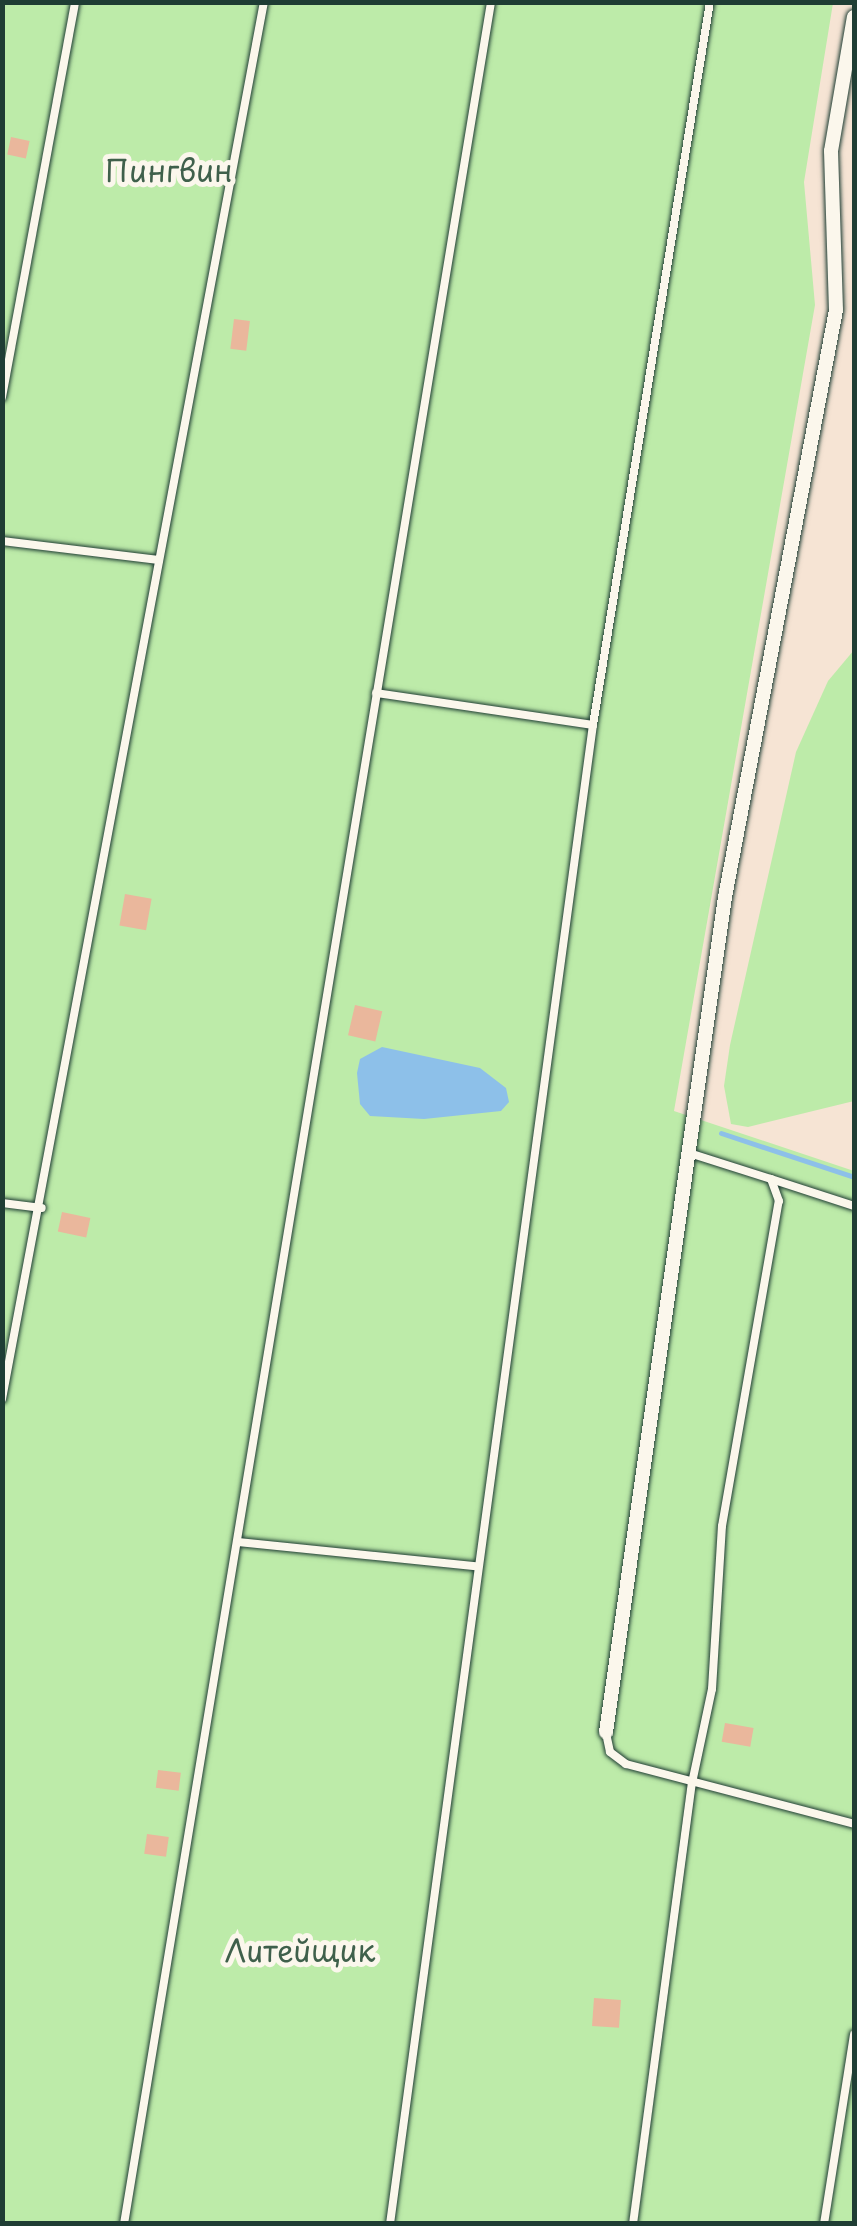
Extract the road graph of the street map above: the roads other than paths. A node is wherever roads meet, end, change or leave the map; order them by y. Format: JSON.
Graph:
{"nodes":[{"id":1,"x":75,"y":2,"type":"edge"},
{"id":2,"x":264,"y":2,"type":"edge"},
{"id":3,"x":491,"y":2,"type":"edge"},
{"id":4,"x":710,"y":2,"type":"edge"},
{"id":5,"x":854,"y":16,"type":"edge"},
{"id":6,"x":2,"y":397,"type":"edge"},
{"id":7,"x":2,"y":541,"type":"edge"},
{"id":8,"x":159,"y":560,"type":"junction"},
{"id":9,"x":376,"y":694,"type":"junction"},
{"id":10,"x":593,"y":725,"type":"junction"},
{"id":11,"x":689,"y":1153,"type":"junction"},
{"id":12,"x":771,"y":1179,"type":"junction"},
{"id":13,"x":2,"y":1204,"type":"edge"},
{"id":14,"x":854,"y":1206,"type":"edge"},
{"id":15,"x":42,"y":1208,"type":"junction"},
{"id":16,"x":2,"y":1398,"type":"edge"},
{"id":17,"x":238,"y":1542,"type":"junction"},
{"id":18,"x":476,"y":1566,"type":"junction"},
{"id":19,"x":606,"y":1732,"type":"joint"},
{"id":20,"x":692,"y":1784,"type":"junction"},
{"id":21,"x":854,"y":1824,"type":"edge"},
{"id":22,"x":854,"y":2034,"type":"edge"},
{"id":23,"x":124,"y":2224,"type":"edge"},
{"id":24,"x":390,"y":2224,"type":"edge"},
{"id":25,"x":633,"y":2224,"type":"edge"},
{"id":26,"x":824,"y":2224,"type":"edge"}],
"edges":[{"from":1,"to":6,"type":"lane"},
{"from":2,"to":8,"type":"lane"},
{"from":3,"to":9,"type":"lane"},
{"from":4,"to":10,"type":"lane"},
{"from":5,"to":11,"type":"street"},
{"from":7,"to":8,"type":"lane"},
{"from":8,"to":15,"type":"lane"},
{"from":9,"to":10,"type":"lane"},
{"from":9,"to":17,"type":"lane"},
{"from":10,"to":18,"type":"lane"},
{"from":11,"to":12,"type":"lane"},
{"from":11,"to":19,"type":"street"},
{"from":12,"to":14,"type":"lane"},
{"from":12,"to":20,"type":"lane"},
{"from":13,"to":15,"type":"lane"},
{"from":15,"to":16,"type":"lane"},
{"from":17,"to":18,"type":"lane"},
{"from":17,"to":23,"type":"lane"},
{"from":18,"to":24,"type":"lane"},
{"from":19,"to":20,"type":"lane"},
{"from":20,"to":21,"type":"lane"},
{"from":20,"to":25,"type":"lane"},
{"from":22,"to":26,"type":"lane"}]}
